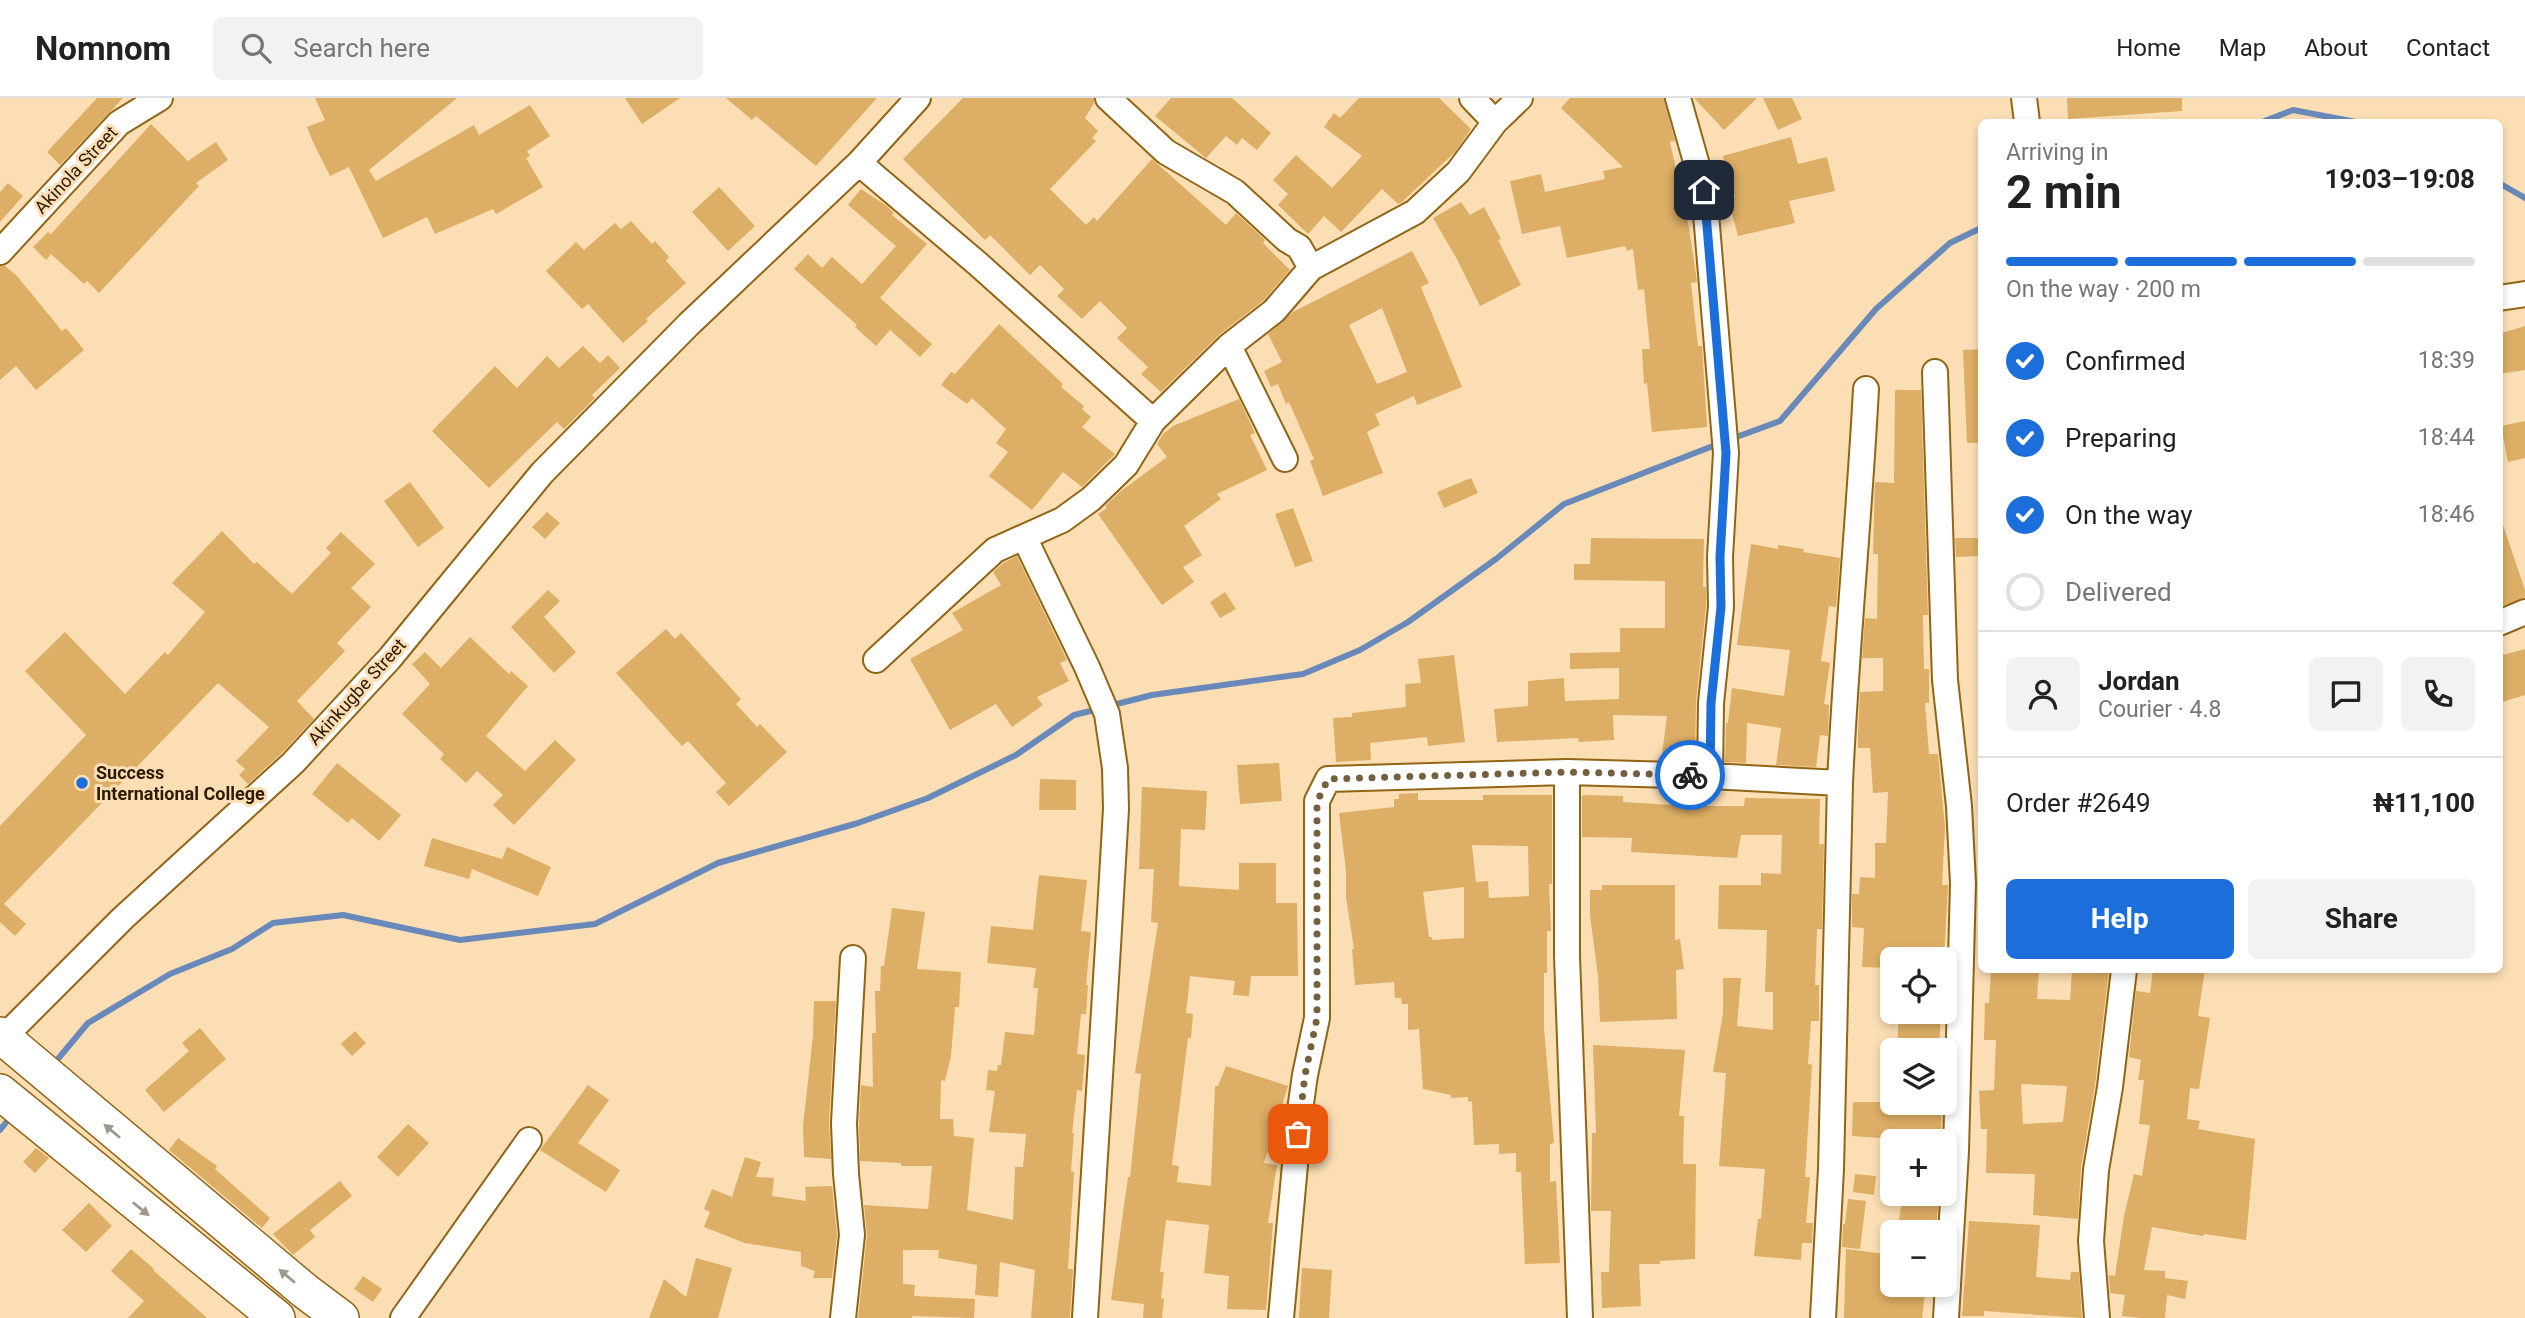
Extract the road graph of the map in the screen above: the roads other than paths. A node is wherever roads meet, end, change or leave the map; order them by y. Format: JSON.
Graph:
{"nodes":[{"id":1,"x":160,"y":98,"type":"edge"},
{"id":2,"x":918,"y":98,"type":"edge"},
{"id":3,"x":1108,"y":98,"type":"edge"},
{"id":4,"x":1472,"y":98,"type":"edge"},
{"id":5,"x":1520,"y":98,"type":"edge"},
{"id":6,"x":1678,"y":98,"type":"edge"},
{"id":7,"x":2024,"y":98,"type":"edge"},
{"id":8,"x":2027,"y":119,"type":"edge"},
{"id":9,"x":1495,"y":122,"type":"junction"},
{"id":10,"x":859,"y":163,"type":"junction"},
{"id":11,"x":0,"y":252,"type":"edge"},
{"id":12,"x":1311,"y":268,"type":"junction"},
{"id":13,"x":2525,"y":294,"type":"edge"},
{"id":14,"x":2503,"y":297,"type":"edge"},
{"id":15,"x":1229,"y":346,"type":"junction"},
{"id":16,"x":1935,"y":372,"type":"dead end"},
{"id":17,"x":1866,"y":389,"type":"dead end"},
{"id":18,"x":1153,"y":421,"type":"junction"},
{"id":19,"x":1285,"y":459,"type":"dead end"},
{"id":20,"x":1024,"y":537,"type":"junction"},
{"id":21,"x":2525,"y":612,"type":"edge"},
{"id":22,"x":2503,"y":621,"type":"edge"},
{"id":23,"x":876,"y":660,"type":"dead end"},
{"id":24,"x":1567,"y":772,"type":"junction"},
{"id":25,"x":1710,"y":776,"type":"junction"},
{"id":26,"x":1840,"y":783,"type":"junction"},
{"id":27,"x":853,"y":958,"type":"dead end"},
{"id":28,"x":2124,"y":973,"type":"edge"},
{"id":29,"x":10,"y":1044,"type":"edge"},
{"id":30,"x":0,"y":1092,"type":"edge"},
{"id":31,"x":529,"y":1140,"type":"dead end"},
{"id":32,"x":277,"y":1318,"type":"edge"},
{"id":33,"x":341,"y":1318,"type":"edge"},
{"id":34,"x":403,"y":1318,"type":"edge"},
{"id":35,"x":843,"y":1318,"type":"edge"},
{"id":36,"x":1085,"y":1318,"type":"edge"},
{"id":37,"x":1281,"y":1318,"type":"edge"},
{"id":38,"x":1580,"y":1318,"type":"edge"},
{"id":39,"x":1824,"y":1318,"type":"edge"},
{"id":40,"x":1946,"y":1318,"type":"edge"},
{"id":41,"x":2097,"y":1318,"type":"edge"}],
"edges":[{"from":1,"to":11,"type":"street","name":"Akinola Street"},
{"from":2,"to":10,"type":"street","name":"Akinkugbe Street"},
{"from":3,"to":12,"type":"street"},
{"from":4,"to":9,"type":"street"},
{"from":5,"to":9,"type":"street"},
{"from":6,"to":25,"type":"street"},
{"from":7,"to":8,"type":"street"},
{"from":9,"to":12,"type":"street"},
{"from":10,"to":18,"type":"street"},
{"from":10,"to":29,"type":"street","name":"Akinkugbe Street"},
{"from":12,"to":15,"type":"street"},
{"from":13,"to":14,"type":"street"},
{"from":15,"to":18,"type":"street"},
{"from":15,"to":19,"type":"street"},
{"from":16,"to":40,"type":"street"},
{"from":17,"to":26,"type":"street"},
{"from":18,"to":20,"type":"street"},
{"from":20,"to":23,"type":"street"},
{"from":20,"to":36,"type":"street"},
{"from":21,"to":22,"type":"street"},
{"from":24,"to":25,"type":"street"},
{"from":24,"to":37,"type":"street"},
{"from":24,"to":38,"type":"street"},
{"from":25,"to":26,"type":"street"},
{"from":26,"to":39,"type":"street"},
{"from":27,"to":35,"type":"street"},
{"from":28,"to":41,"type":"street"},
{"from":33,"to":29,"type":"main road","one_way":true},
{"from":30,"to":32,"type":"main road","one_way":true},
{"from":31,"to":34,"type":"street"}]}
